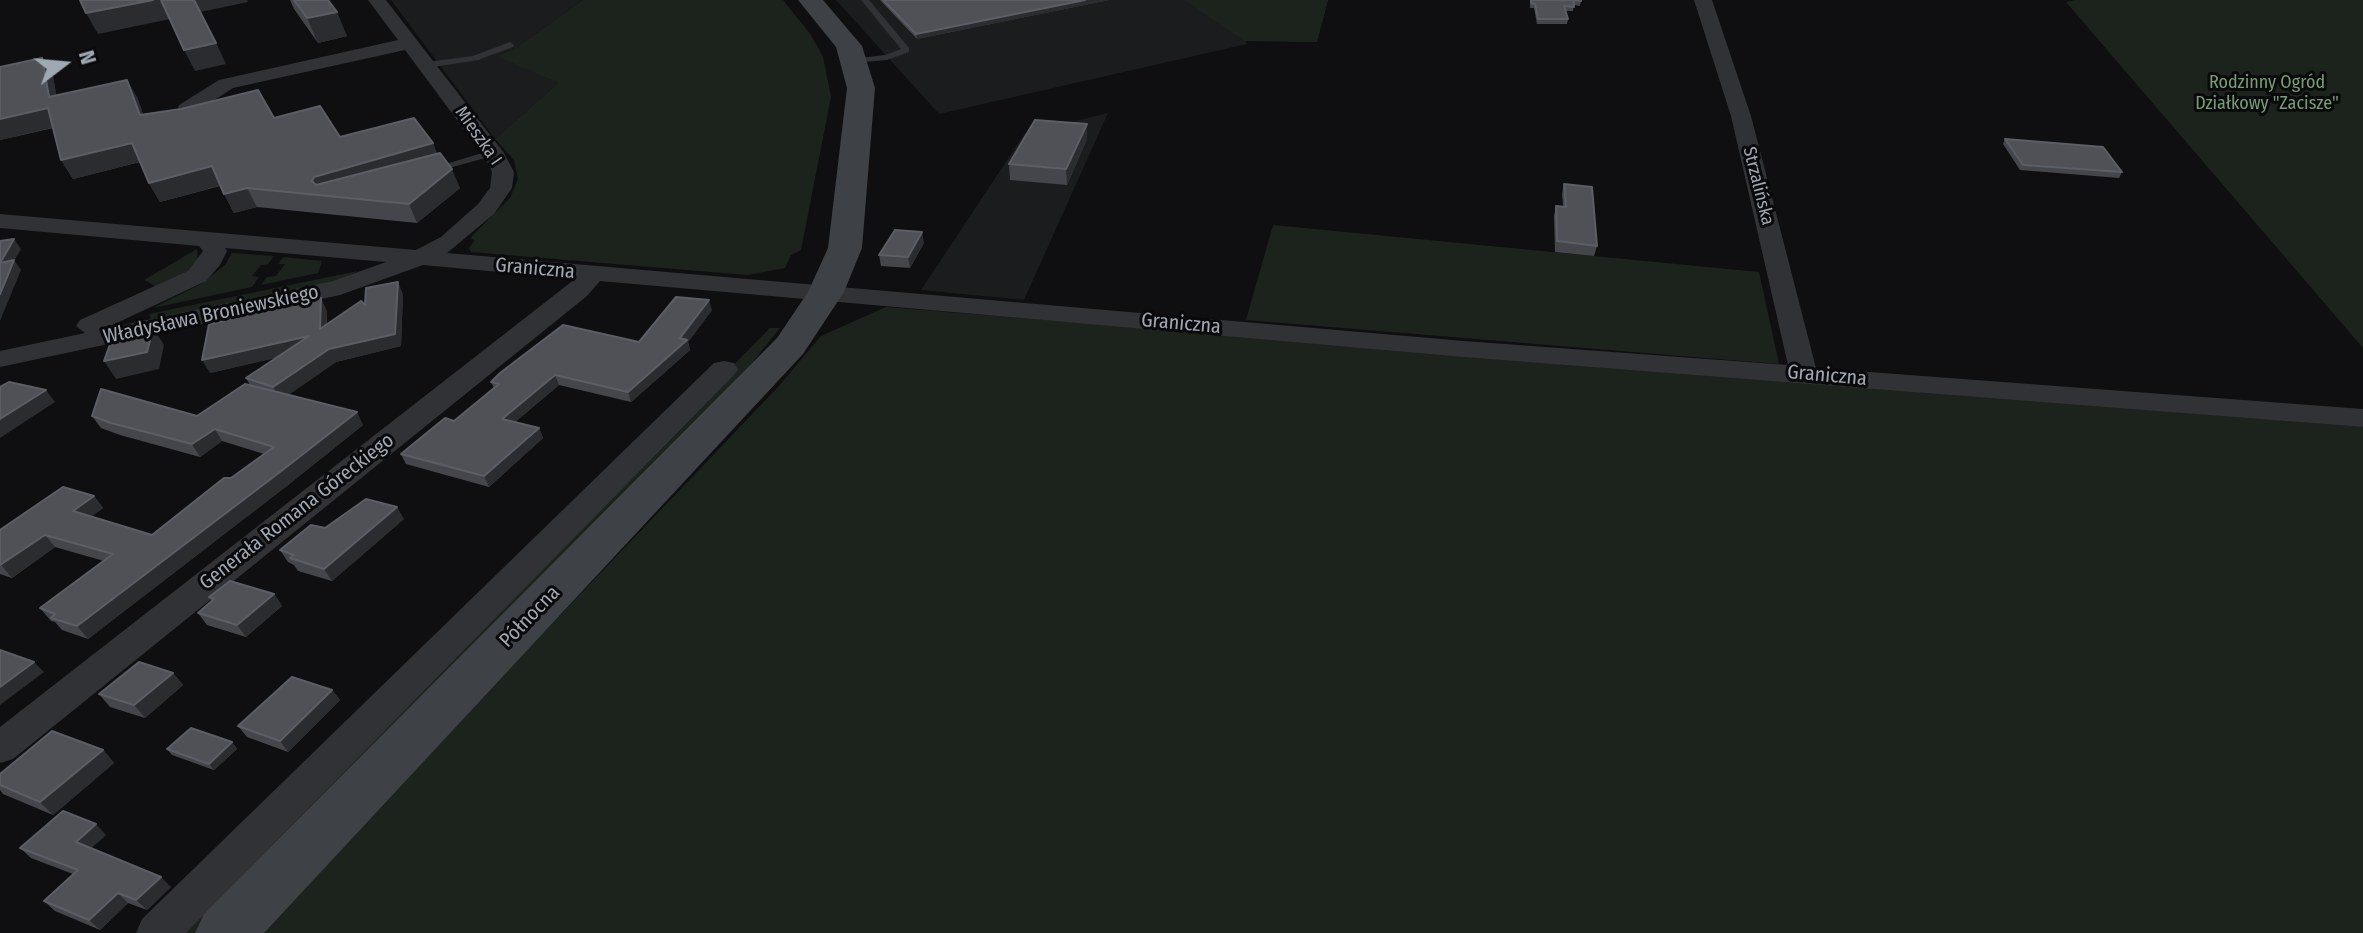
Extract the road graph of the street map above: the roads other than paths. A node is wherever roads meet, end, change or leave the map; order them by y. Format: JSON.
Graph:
{"nodes":[{"id":1,"x":377,"y":0,"type":"edge"},
{"id":2,"x":810,"y":0,"type":"edge"},
{"id":3,"x":865,"y":0,"type":"edge"},
{"id":4,"x":1703,"y":0,"type":"edge"},
{"id":5,"x":409,"y":43,"type":"junction"},
{"id":6,"x":510,"y":45,"type":"dead end"},
{"id":7,"x":855,"y":61,"type":"junction"},
{"id":8,"x":427,"y":65,"type":"junction"},
{"id":9,"x":184,"y":120,"type":"edge"},
{"id":10,"x":492,"y":153,"type":"junction"},
{"id":11,"x":418,"y":174,"type":"edge"},
{"id":12,"x":0,"y":221,"type":"edge"},
{"id":13,"x":207,"y":240,"type":"junction"},
{"id":14,"x":418,"y":259,"type":"junction"},
{"id":15,"x":593,"y":274,"type":"junction"},
{"id":16,"x":826,"y":292,"type":"junction"},
{"id":17,"x":6,"y":360,"type":"edge"},
{"id":18,"x":724,"y":369,"type":"dead end"},
{"id":19,"x":1804,"y":374,"type":"junction"},
{"id":20,"x":2363,"y":418,"type":"edge"},
{"id":21,"x":0,"y":748,"type":"edge"},
{"id":22,"x":157,"y":933,"type":"edge"},
{"id":23,"x":225,"y":933,"type":"edge"}],
"edges":[{"from":1,"to":5,"type":"street","name":"Mieszka I"},
{"from":2,"to":7,"type":"main road"},
{"from":3,"to":7,"type":"lane"},
{"from":4,"to":19,"type":"street","name":"Strzalińska"},
{"from":5,"to":8,"type":"street","name":"Mieszka I"},
{"from":5,"to":9,"type":"street"},
{"from":6,"to":8,"type":"lane"},
{"from":7,"to":16,"type":"main road","name":"Północna"},
{"from":8,"to":10,"type":"street","name":"Mieszka I"},
{"from":10,"to":11,"type":"lane"},
{"from":10,"to":14,"type":"street","name":"Mieszka I"},
{"from":12,"to":13,"type":"street","name":"Graniczna"},
{"from":13,"to":14,"type":"street","name":"Graniczna"},
{"from":13,"to":17,"type":"street"},
{"from":14,"to":15,"type":"street","name":"Graniczna"},
{"from":14,"to":17,"type":"street","name":"Władysława Broniewskiego"},
{"from":15,"to":16,"type":"street","name":"Graniczna"},
{"from":15,"to":21,"type":"street","name":"Generała Romana Góreckiego"},
{"from":16,"to":19,"type":"street","name":"Graniczna"},
{"from":16,"to":23,"type":"main road","name":"Północna"},
{"from":18,"to":22,"type":"street","name":"Północna"},
{"from":19,"to":20,"type":"street","name":"Graniczna"}]}
